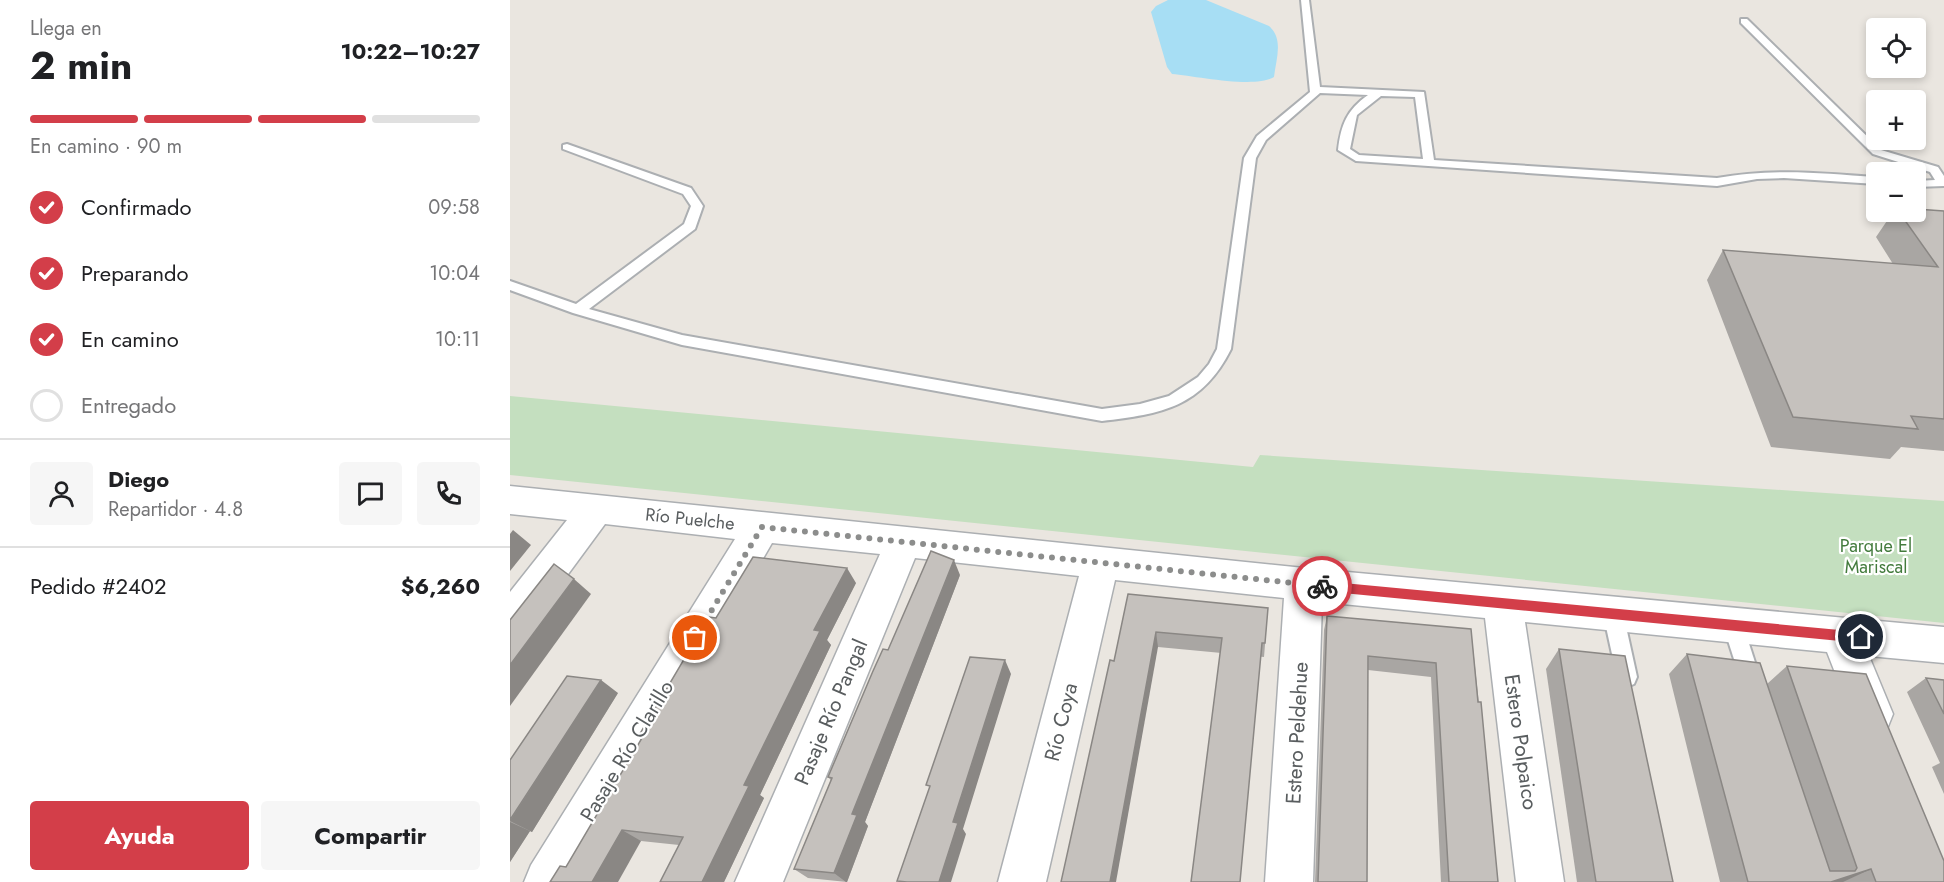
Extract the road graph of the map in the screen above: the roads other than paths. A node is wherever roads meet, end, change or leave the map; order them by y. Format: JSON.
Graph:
{"nodes":[{"id":1,"x":1305,"y":0,"type":"edge"},
{"id":2,"x":1744,"y":21,"type":"dead end"},
{"id":3,"x":1315,"y":90,"type":"junction"},
{"id":4,"x":1381,"y":91,"type":"junction"},
{"id":5,"x":567,"y":147,"type":"dead end"},
{"id":6,"x":1909,"y":162,"type":"edge"},
{"id":7,"x":1429,"y":163,"type":"junction"},
{"id":8,"x":1926,"y":167,"type":"edge"},
{"id":9,"x":1866,"y":180,"type":"edge"},
{"id":10,"x":1926,"y":184,"type":"edge"},
{"id":11,"x":510,"y":285,"type":"edge"},
{"id":12,"x":578,"y":310,"type":"junction"},
{"id":13,"x":510,"y":500,"type":"edge"},
{"id":14,"x":596,"y":509,"type":"junction"},
{"id":15,"x":762,"y":527,"type":"junction"},
{"id":16,"x":904,"y":541,"type":"junction"},
{"id":17,"x":1101,"y":562,"type":"junction"},
{"id":18,"x":1304,"y":584,"type":"junction"},
{"id":19,"x":1503,"y":603,"type":"junction"},
{"id":20,"x":1613,"y":613,"type":"junction"},
{"id":21,"x":510,"y":622,"type":"edge"},
{"id":22,"x":1733,"y":625,"type":"junction"},
{"id":23,"x":1840,"y":635,"type":"junction"},
{"id":24,"x":1944,"y":645,"type":"edge"},
{"id":25,"x":1632,"y":700,"type":"edge"},
{"id":26,"x":1756,"y":700,"type":"edge"},
{"id":27,"x":1887,"y":749,"type":"edge"},
{"id":28,"x":548,"y":882,"type":"edge"},
{"id":29,"x":759,"y":882,"type":"edge"},
{"id":30,"x":1022,"y":882,"type":"edge"},
{"id":31,"x":1289,"y":882,"type":"edge"},
{"id":32,"x":1540,"y":882,"type":"edge"}],
"edges":[{"from":1,"to":3,"type":"lane"},
{"from":2,"to":6,"type":"lane"},
{"from":3,"to":4,"type":"lane"},
{"from":3,"to":12,"type":"lane"},
{"from":4,"to":7,"type":"lane"},
{"from":4,"to":7,"type":"lane"},
{"from":5,"to":12,"type":"lane"},
{"from":7,"to":9,"type":"lane"},
{"from":8,"to":10,"type":"lane"},
{"from":11,"to":12,"type":"lane"},
{"from":13,"to":14,"type":"street","name":"Río Puelche"},
{"from":14,"to":15,"type":"street","name":"Río Puelche"},
{"from":14,"to":21,"type":"street"},
{"from":15,"to":16,"type":"street","name":"Río Puelche"},
{"from":15,"to":28,"type":"street","name":"Pasaje Río Clarillo"},
{"from":16,"to":17,"type":"street","name":"Río Puelche"},
{"from":16,"to":29,"type":"street","name":"Pasaje Río Pangal"},
{"from":17,"to":18,"type":"street","name":"Río Puelche"},
{"from":17,"to":30,"type":"street","name":"Río Coya"},
{"from":18,"to":19,"type":"street","name":"Río Puelche"},
{"from":18,"to":31,"type":"street","name":"Estero Peldehue"},
{"from":19,"to":20,"type":"street","name":"Río Puelche"},
{"from":19,"to":32,"type":"street","name":"Estero Polpaico"},
{"from":20,"to":22,"type":"street","name":"Río Puelche"},
{"from":20,"to":25,"type":"lane"},
{"from":22,"to":23,"type":"street","name":"Río Puelche"},
{"from":22,"to":26,"type":"lane"},
{"from":23,"to":24,"type":"street","name":"Río Puelche"},
{"from":23,"to":27,"type":"street"}]}
